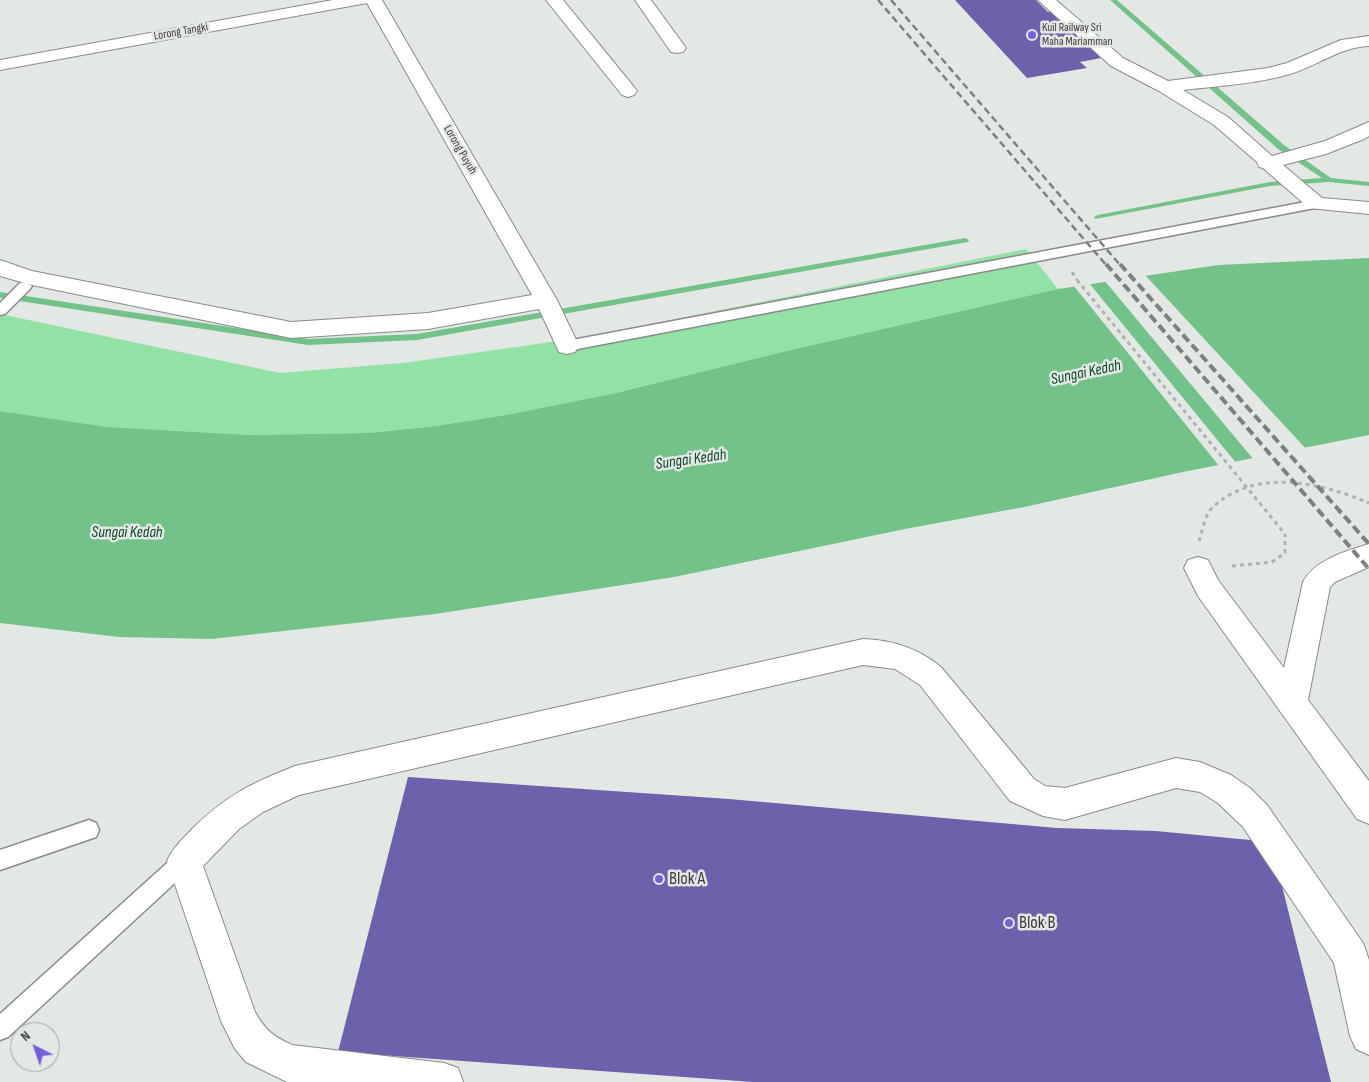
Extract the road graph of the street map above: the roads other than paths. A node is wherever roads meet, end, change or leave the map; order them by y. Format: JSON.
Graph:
{"nodes":[{"id":1,"x":252,"y":0,"type":"edge"},
{"id":2,"x":361,"y":0,"type":"edge"},
{"id":3,"x":374,"y":0,"type":"edge"},
{"id":4,"x":554,"y":0,"type":"edge"},
{"id":5,"x":643,"y":0,"type":"edge"},
{"id":6,"x":1046,"y":0,"type":"edge"},
{"id":7,"x":260,"y":18,"type":"junction"},
{"id":8,"x":1369,"y":41,"type":"edge"},
{"id":9,"x":677,"y":48,"type":"dead end"},
{"id":10,"x":0,"y":65,"type":"edge"},
{"id":11,"x":1165,"y":87,"type":"junction"},
{"id":12,"x":628,"y":91,"type":"dead end"},
{"id":13,"x":1369,"y":128,"type":"edge"},
{"id":14,"x":1277,"y":166,"type":"junction"},
{"id":15,"x":1316,"y":204,"type":"junction"},
{"id":16,"x":1369,"y":208,"type":"edge"},
{"id":17,"x":3,"y":269,"type":"edge"},
{"id":18,"x":25,"y":286,"type":"dead end"},
{"id":19,"x":0,"y":311,"type":"edge"},
{"id":20,"x":555,"y":321,"type":"junction"},
{"id":21,"x":1369,"y":555,"type":"edge"},
{"id":22,"x":1198,"y":568,"type":"road end"},
{"id":23,"x":1292,"y":704,"type":"junction"},
{"id":24,"x":1369,"y":808,"type":"edge"},
{"id":25,"x":89,"y":830,"type":"dead end"},
{"id":26,"x":0,"y":860,"type":"edge"},
{"id":27,"x":184,"y":861,"type":"junction"},
{"id":28,"x":0,"y":1029,"type":"edge"},
{"id":29,"x":1369,"y":1036,"type":"edge"},
{"id":30,"x":444,"y":1082,"type":"edge"}],
"edges":[{"from":1,"to":7,"type":"street"},
{"from":2,"to":7,"type":"street","name":"Lorong Tangki"},
{"from":3,"to":20,"type":"street","name":"Lorong Puyuh"},
{"from":4,"to":12,"type":"street"},
{"from":5,"to":9,"type":"street"},
{"from":6,"to":11,"type":"street"},
{"from":7,"to":10,"type":"street","name":"Lorong Tangki"},
{"from":8,"to":11,"type":"street"},
{"from":11,"to":14,"type":"street"},
{"from":13,"to":14,"type":"street"},
{"from":14,"to":15,"type":"street"},
{"from":15,"to":16,"type":"street"},
{"from":15,"to":20,"type":"lane"},
{"from":17,"to":20,"type":"street"},
{"from":18,"to":19,"type":"lane"},
{"from":21,"to":23,"type":"street"},
{"from":22,"to":23,"type":"street"},
{"from":23,"to":24,"type":"street"},
{"from":25,"to":26,"type":"lane"},
{"from":27,"to":28,"type":"lane"},
{"from":27,"to":29,"type":"street"},
{"from":27,"to":30,"type":"street"}]}
